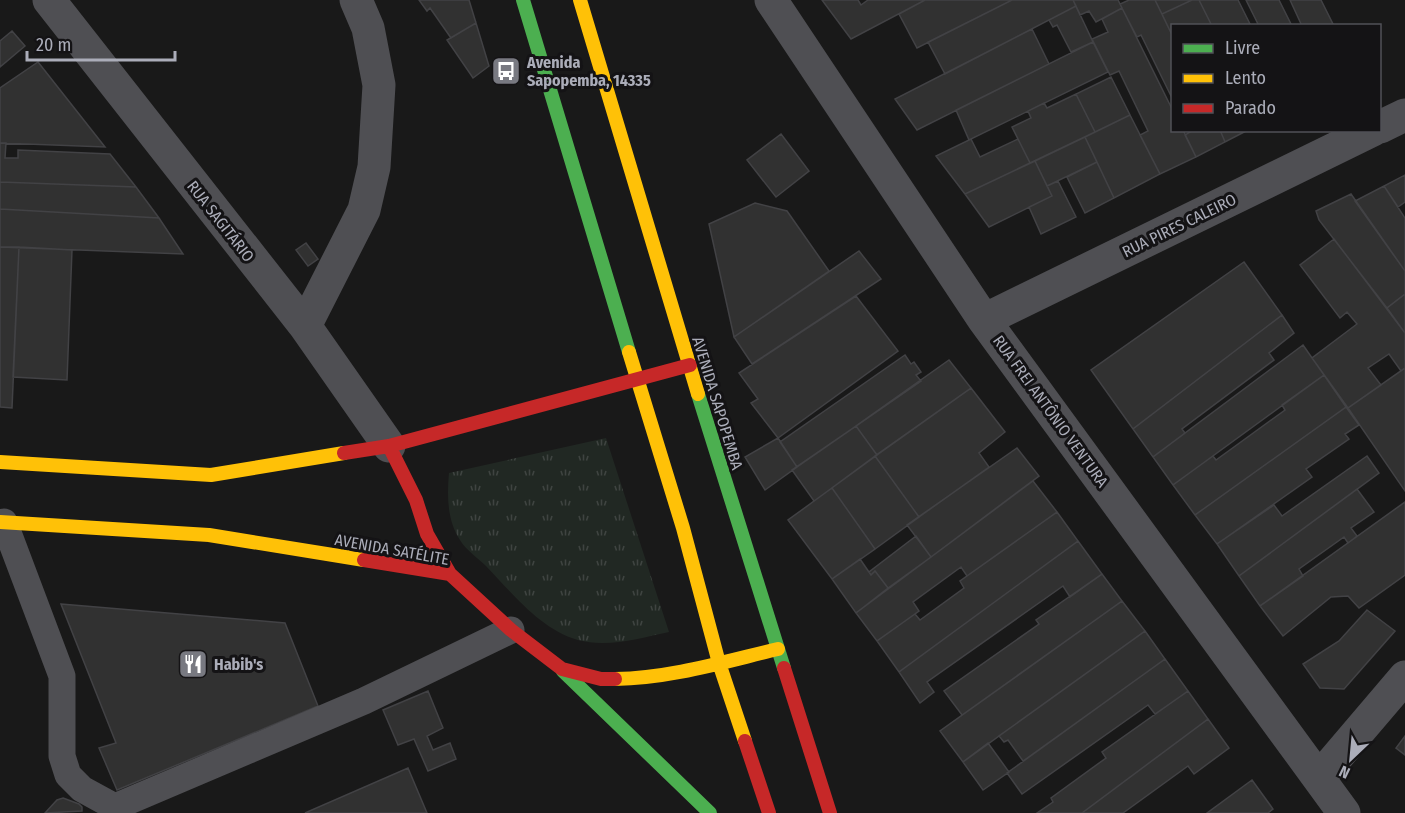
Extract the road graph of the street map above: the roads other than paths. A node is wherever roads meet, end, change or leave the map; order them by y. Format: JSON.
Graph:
{"nodes":[{"id":1,"x":49,"y":0,"type":"edge"},
{"id":2,"x":356,"y":0,"type":"edge"},
{"id":3,"x":523,"y":0,"type":"edge"},
{"id":4,"x":770,"y":0,"type":"edge"},
{"id":5,"x":587,"y":2,"type":"edge"},
{"id":6,"x":1405,"y":115,"type":"edge"},
{"id":7,"x":1381,"y":127,"type":"edge"},
{"id":8,"x":1369,"y":132,"type":"edge"},
{"id":9,"x":984,"y":320,"type":"junction"},
{"id":10,"x":305,"y":326,"type":"junction"},
{"id":11,"x":690,"y":365,"type":"junction"},
{"id":12,"x":637,"y":380,"type":"junction"},
{"id":13,"x":390,"y":446,"type":"junction"},
{"id":14,"x":0,"y":462,"type":"edge"},
{"id":15,"x":2,"y":522,"type":"edge"},
{"id":16,"x":450,"y":574,"type":"junction"},
{"id":17,"x":511,"y":630,"type":"junction"},
{"id":18,"x":778,"y":649,"type":"junction"},
{"id":19,"x":719,"y":663,"type":"junction"},
{"id":20,"x":562,"y":669,"type":"junction"},
{"id":21,"x":1405,"y":677,"type":"edge"},
{"id":22,"x":1319,"y":778,"type":"junction"},
{"id":23,"x":710,"y":813,"type":"edge"},
{"id":24,"x":769,"y":813,"type":"edge"},
{"id":25,"x":830,"y":813,"type":"edge"},
{"id":26,"x":1344,"y":813,"type":"edge"}],
"edges":[{"from":1,"to":10,"type":"street","name":"RUA SAGITÁRIO"},
{"from":2,"to":10,"type":"street"},
{"from":3,"to":12,"type":"main road"},
{"from":4,"to":9,"type":"street","name":"RUA FREI ANTÔNIO VENTURA"},
{"from":5,"to":11,"type":"main road","name":"AVENIDA SAPOPEMBA"},
{"from":6,"to":7,"type":"street"},
{"from":8,"to":9,"type":"street","name":"RUA PIRES CALEIRO"},
{"from":9,"to":22,"type":"street","name":"RUA FREI ANTÔNIO VENTURA"},
{"from":10,"to":13,"type":"street","name":"RUA SAGITÁRIO"},
{"from":11,"to":12,"type":"main road"},
{"from":11,"to":18,"type":"main road","name":"AVENIDA SAPOPEMBA"},
{"from":12,"to":13,"type":"main road"},
{"from":12,"to":19,"type":"main road"},
{"from":13,"to":14,"type":"main road"},
{"from":13,"to":16,"type":"main road"},
{"from":15,"to":16,"type":"main road","name":"AVENIDA SATÉLITE"},
{"from":15,"to":17,"type":"lane"},
{"from":16,"to":17,"type":"main road","name":"AVENIDA SATÉLITE"},
{"from":17,"to":20,"type":"main road","name":"AVENIDA SATÉLITE"},
{"from":18,"to":19,"type":"main road","name":"AVENIDA SATÉLITE"},
{"from":18,"to":25,"type":"main road","name":"AVENIDA SAPOPEMBA"},
{"from":19,"to":20,"type":"main road","name":"AVENIDA SATÉLITE"},
{"from":19,"to":24,"type":"main road"},
{"from":20,"to":23,"type":"main road"},
{"from":21,"to":22,"type":"street"},
{"from":22,"to":26,"type":"street","name":"RUA FREI ANTÔNIO VENTURA"}]}
